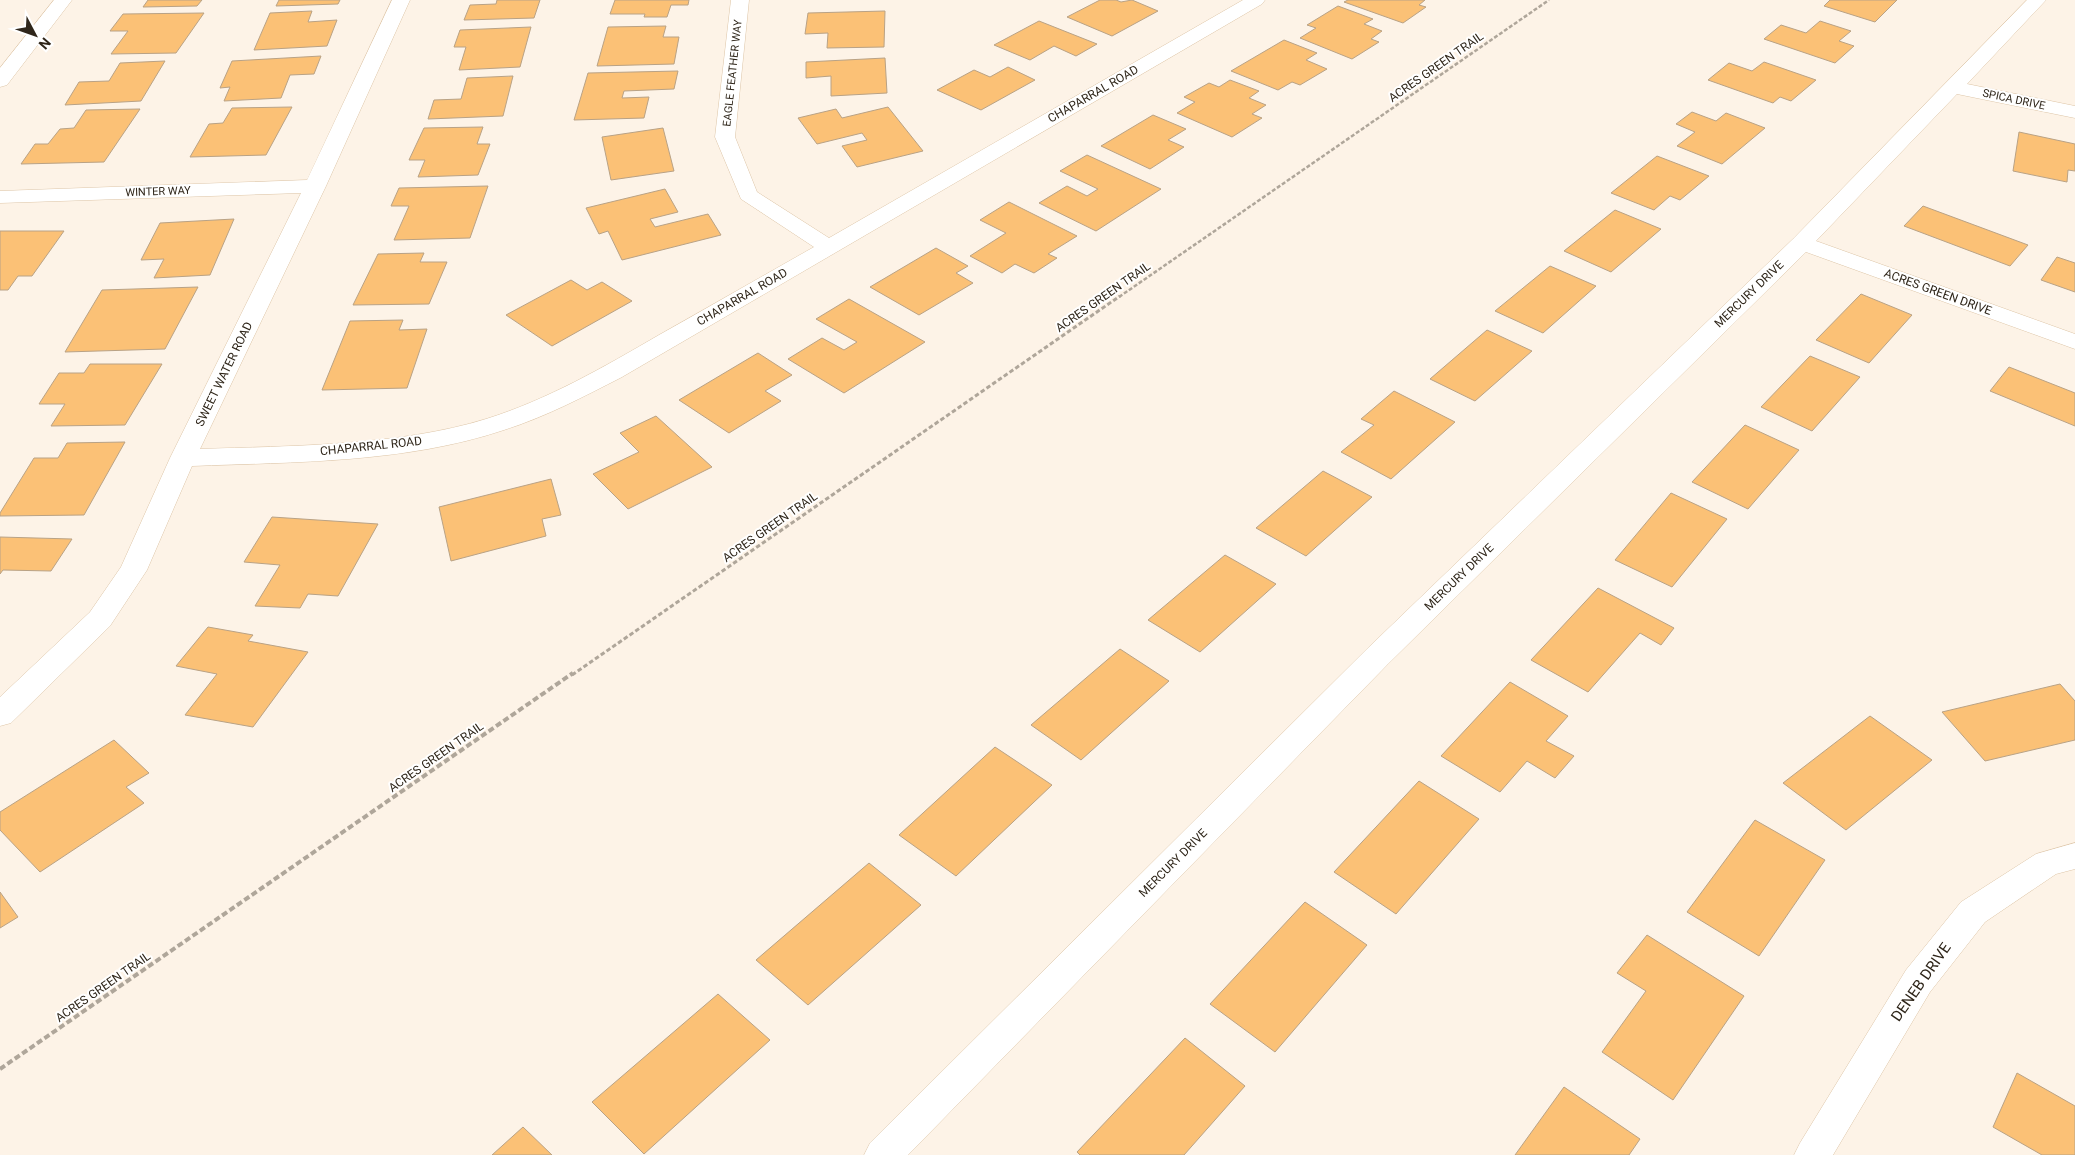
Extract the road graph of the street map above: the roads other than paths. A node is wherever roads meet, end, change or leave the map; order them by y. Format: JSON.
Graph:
{"nodes":[{"id":1,"x":63,"y":0,"type":"edge"},
{"id":2,"x":401,"y":0,"type":"edge"},
{"id":3,"x":740,"y":0,"type":"edge"},
{"id":4,"x":1256,"y":0,"type":"edge"},
{"id":5,"x":2037,"y":0,"type":"edge"},
{"id":6,"x":0,"y":81,"type":"edge"},
{"id":7,"x":1954,"y":87,"type":"junction"},
{"id":8,"x":2075,"y":112,"type":"edge"},
{"id":9,"x":315,"y":186,"type":"junction"},
{"id":10,"x":0,"y":197,"type":"edge"},
{"id":11,"x":1802,"y":243,"type":"junction"},
{"id":12,"x":829,"y":247,"type":"junction"},
{"id":13,"x":2075,"y":342,"type":"edge"},
{"id":14,"x":183,"y":458,"type":"junction"},
{"id":15,"x":0,"y":715,"type":"edge"},
{"id":16,"x":2075,"y":856,"type":"edge"},
{"id":17,"x":883,"y":1155,"type":"edge"},
{"id":18,"x":1813,"y":1155,"type":"edge"}],
"edges":[{"from":1,"to":6,"type":"street"},
{"from":2,"to":9,"type":"street","name":"SWEET WATER ROAD"},
{"from":3,"to":12,"type":"street","name":"EAGLE FEATHER WAY"},
{"from":4,"to":12,"type":"street","name":"CHAPARRAL ROAD"},
{"from":5,"to":7,"type":"street","name":"MERCURY DRIVE"},
{"from":7,"to":8,"type":"street","name":"SPICA DRIVE"},
{"from":7,"to":11,"type":"street","name":"MERCURY DRIVE"},
{"from":9,"to":10,"type":"street","name":"WINTER WAY"},
{"from":9,"to":14,"type":"street","name":"SWEET WATER ROAD"},
{"from":11,"to":13,"type":"street","name":"ACRES GREEN DRIVE"},
{"from":11,"to":17,"type":"street","name":"MERCURY DRIVE"},
{"from":12,"to":14,"type":"street","name":"CHAPARRAL ROAD"},
{"from":14,"to":15,"type":"street","name":"SWEET WATER ROAD"},
{"from":16,"to":18,"type":"street","name":"DENEB DRIVE"}]}
